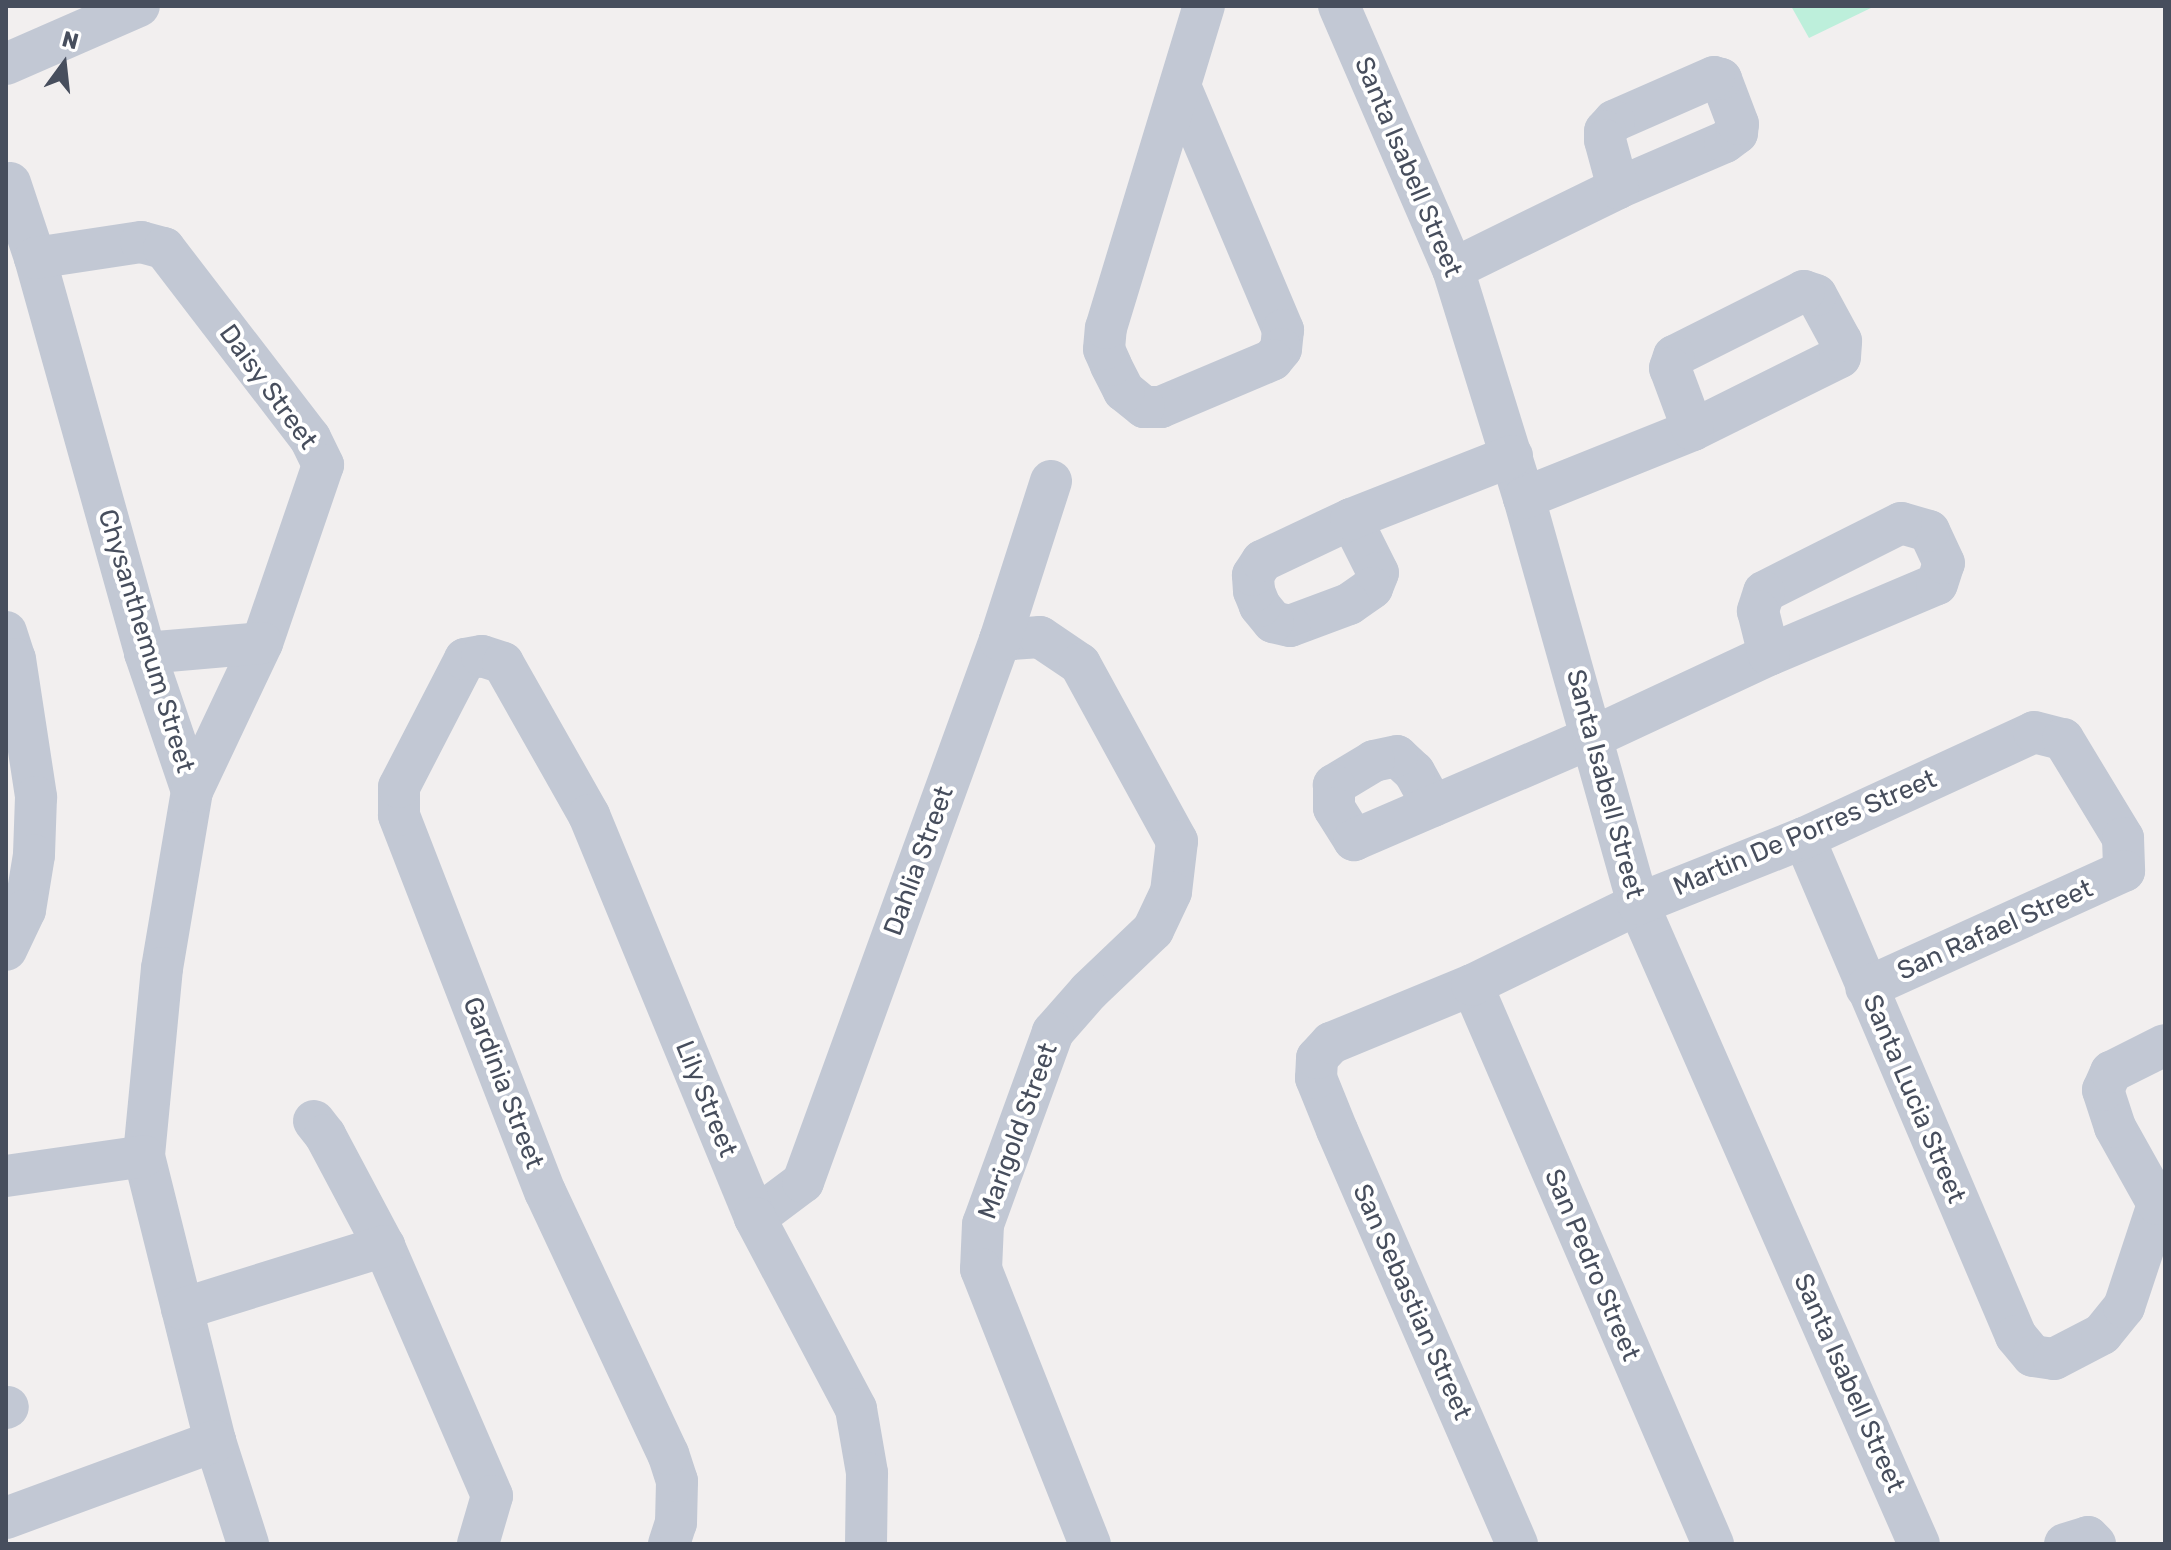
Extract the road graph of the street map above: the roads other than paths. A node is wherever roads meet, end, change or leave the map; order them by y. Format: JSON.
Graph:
{"nodes":[{"id":1,"x":139,"y":6,"type":"edge"},
{"id":2,"x":1204,"y":6,"type":"edge"},
{"id":3,"x":1339,"y":6,"type":"edge"},
{"id":4,"x":6,"y":64,"type":"edge"},
{"id":5,"x":1180,"y":86,"type":"junction"},
{"id":6,"x":10,"y":183,"type":"dead end"},
{"id":7,"x":1618,"y":188,"type":"dead end"},
{"id":8,"x":35,"y":258,"type":"junction"},
{"id":9,"x":1453,"y":269,"type":"junction"},
{"id":10,"x":1693,"y":430,"type":"dead end"},
{"id":11,"x":1512,"y":456,"type":"junction"},
{"id":12,"x":1051,"y":481,"type":"dead end"},
{"id":13,"x":1524,"y":498,"type":"junction"},
{"id":14,"x":1351,"y":519,"type":"dead end"},
{"id":15,"x":6,"y":632,"type":"edge"},
{"id":16,"x":1000,"y":640,"type":"junction"},
{"id":17,"x":262,"y":643,"type":"junction"},
{"id":18,"x":145,"y":653,"type":"junction"},
{"id":19,"x":1769,"y":655,"type":"dead end"},
{"id":20,"x":503,"y":663,"type":"joint"},
{"id":21,"x":6,"y":709,"type":"edge"},
{"id":22,"x":1593,"y":737,"type":"junction"},
{"id":23,"x":31,"y":744,"type":"junction"},
{"id":24,"x":192,"y":791,"type":"junction"},
{"id":25,"x":1433,"y":806,"type":"dead end"},
{"id":26,"x":1804,"y":838,"type":"junction"},
{"id":27,"x":2124,"y":871,"type":"joint"},
{"id":28,"x":1638,"y":904,"type":"junction"},
{"id":29,"x":6,"y":950,"type":"edge"},
{"id":30,"x":1472,"y":985,"type":"junction"},
{"id":31,"x":1866,"y":988,"type":"junction"},
{"id":32,"x":2165,"y":1045,"type":"edge"},
{"id":33,"x":1317,"y":1058,"type":"joint"},
{"id":34,"x":314,"y":1121,"type":"dead end"},
{"id":35,"x":144,"y":1156,"type":"junction"},
{"id":36,"x":6,"y":1176,"type":"edge"},
{"id":37,"x":2162,"y":1200,"type":"edge"},
{"id":38,"x":755,"y":1218,"type":"junction"},
{"id":39,"x":384,"y":1246,"type":"junction"},
{"id":40,"x":182,"y":1309,"type":"junction"},
{"id":41,"x":215,"y":1441,"type":"junction"},
{"id":42,"x":6,"y":1518,"type":"edge"},
{"id":43,"x":248,"y":1544,"type":"edge"},
{"id":44,"x":478,"y":1544,"type":"edge"},
{"id":45,"x":669,"y":1544,"type":"edge"},
{"id":46,"x":866,"y":1544,"type":"edge"},
{"id":47,"x":1090,"y":1544,"type":"edge"},
{"id":48,"x":1517,"y":1544,"type":"edge"},
{"id":49,"x":1713,"y":1544,"type":"edge"},
{"id":50,"x":1919,"y":1544,"type":"edge"},
{"id":51,"x":2065,"y":1544,"type":"edge"},
{"id":52,"x":2095,"y":1544,"type":"edge"}],
"edges":[{"from":1,"to":4,"type":"street"},
{"from":2,"to":5,"type":"street"},
{"from":3,"to":9,"type":"street","name":"Santa Isabell Street"},
{"from":5,"to":5,"type":"street"},
{"from":6,"to":8,"type":"street","name":"Chysanthemum Street"},
{"from":7,"to":9,"type":"street"},
{"from":8,"to":17,"type":"street","name":"Daisy Street"},
{"from":8,"to":18,"type":"street","name":"Chysanthemum Street"},
{"from":9,"to":11,"type":"street","name":"Santa Isabell Street"},
{"from":10,"to":13,"type":"street"},
{"from":11,"to":13,"type":"street","name":"Santa Isabell Street"},
{"from":11,"to":14,"type":"street"},
{"from":12,"to":16,"type":"street","name":"Dahlia Street"},
{"from":13,"to":22,"type":"street","name":"Santa Isabell Street"},
{"from":15,"to":23,"type":"street"},
{"from":16,"to":38,"type":"street","name":"Dahlia Street"},
{"from":16,"to":47,"type":"street","name":"Marigold Street"},
{"from":17,"to":18,"type":"street"},
{"from":17,"to":24,"type":"street","name":"Daisy Street"},
{"from":18,"to":24,"type":"street","name":"Chysanthemum Street"},
{"from":19,"to":22,"type":"street"},
{"from":20,"to":38,"type":"street","name":"Lily Street"},
{"from":20,"to":45,"type":"street","name":"Gardinia Street"},
{"from":21,"to":23,"type":"street"},
{"from":22,"to":25,"type":"street"},
{"from":22,"to":28,"type":"street","name":"Santa Isabell Street"},
{"from":23,"to":29,"type":"street"},
{"from":24,"to":35,"type":"street","name":"Chysanthemum Street"},
{"from":26,"to":27,"type":"street","name":"Martin De Porres Street"},
{"from":26,"to":28,"type":"street","name":"Martin De Porres Street"},
{"from":26,"to":31,"type":"street","name":"Santa Lucia Street"},
{"from":27,"to":31,"type":"street","name":"San Rafael Street"},
{"from":28,"to":30,"type":"street","name":"Martin De Porres Street"},
{"from":28,"to":50,"type":"street","name":"Santa Isabell Street"},
{"from":30,"to":33,"type":"street","name":"Martin De Porres Street"},
{"from":30,"to":49,"type":"street","name":"San Pedro Street"},
{"from":31,"to":37,"type":"street","name":"Santa Lucia Street"},
{"from":32,"to":37,"type":"street"},
{"from":33,"to":48,"type":"street","name":"San Sebastian Street"},
{"from":34,"to":39,"type":"street"},
{"from":35,"to":36,"type":"street"},
{"from":35,"to":40,"type":"street","name":"Chysanthemum Street"},
{"from":38,"to":46,"type":"street","name":"Lily Street"},
{"from":39,"to":40,"type":"street"},
{"from":39,"to":44,"type":"street"},
{"from":40,"to":41,"type":"street","name":"Chysanthemum Street"},
{"from":41,"to":42,"type":"street"},
{"from":41,"to":43,"type":"street","name":"Chysanthemum Street"},
{"from":51,"to":52,"type":"street"}]}
